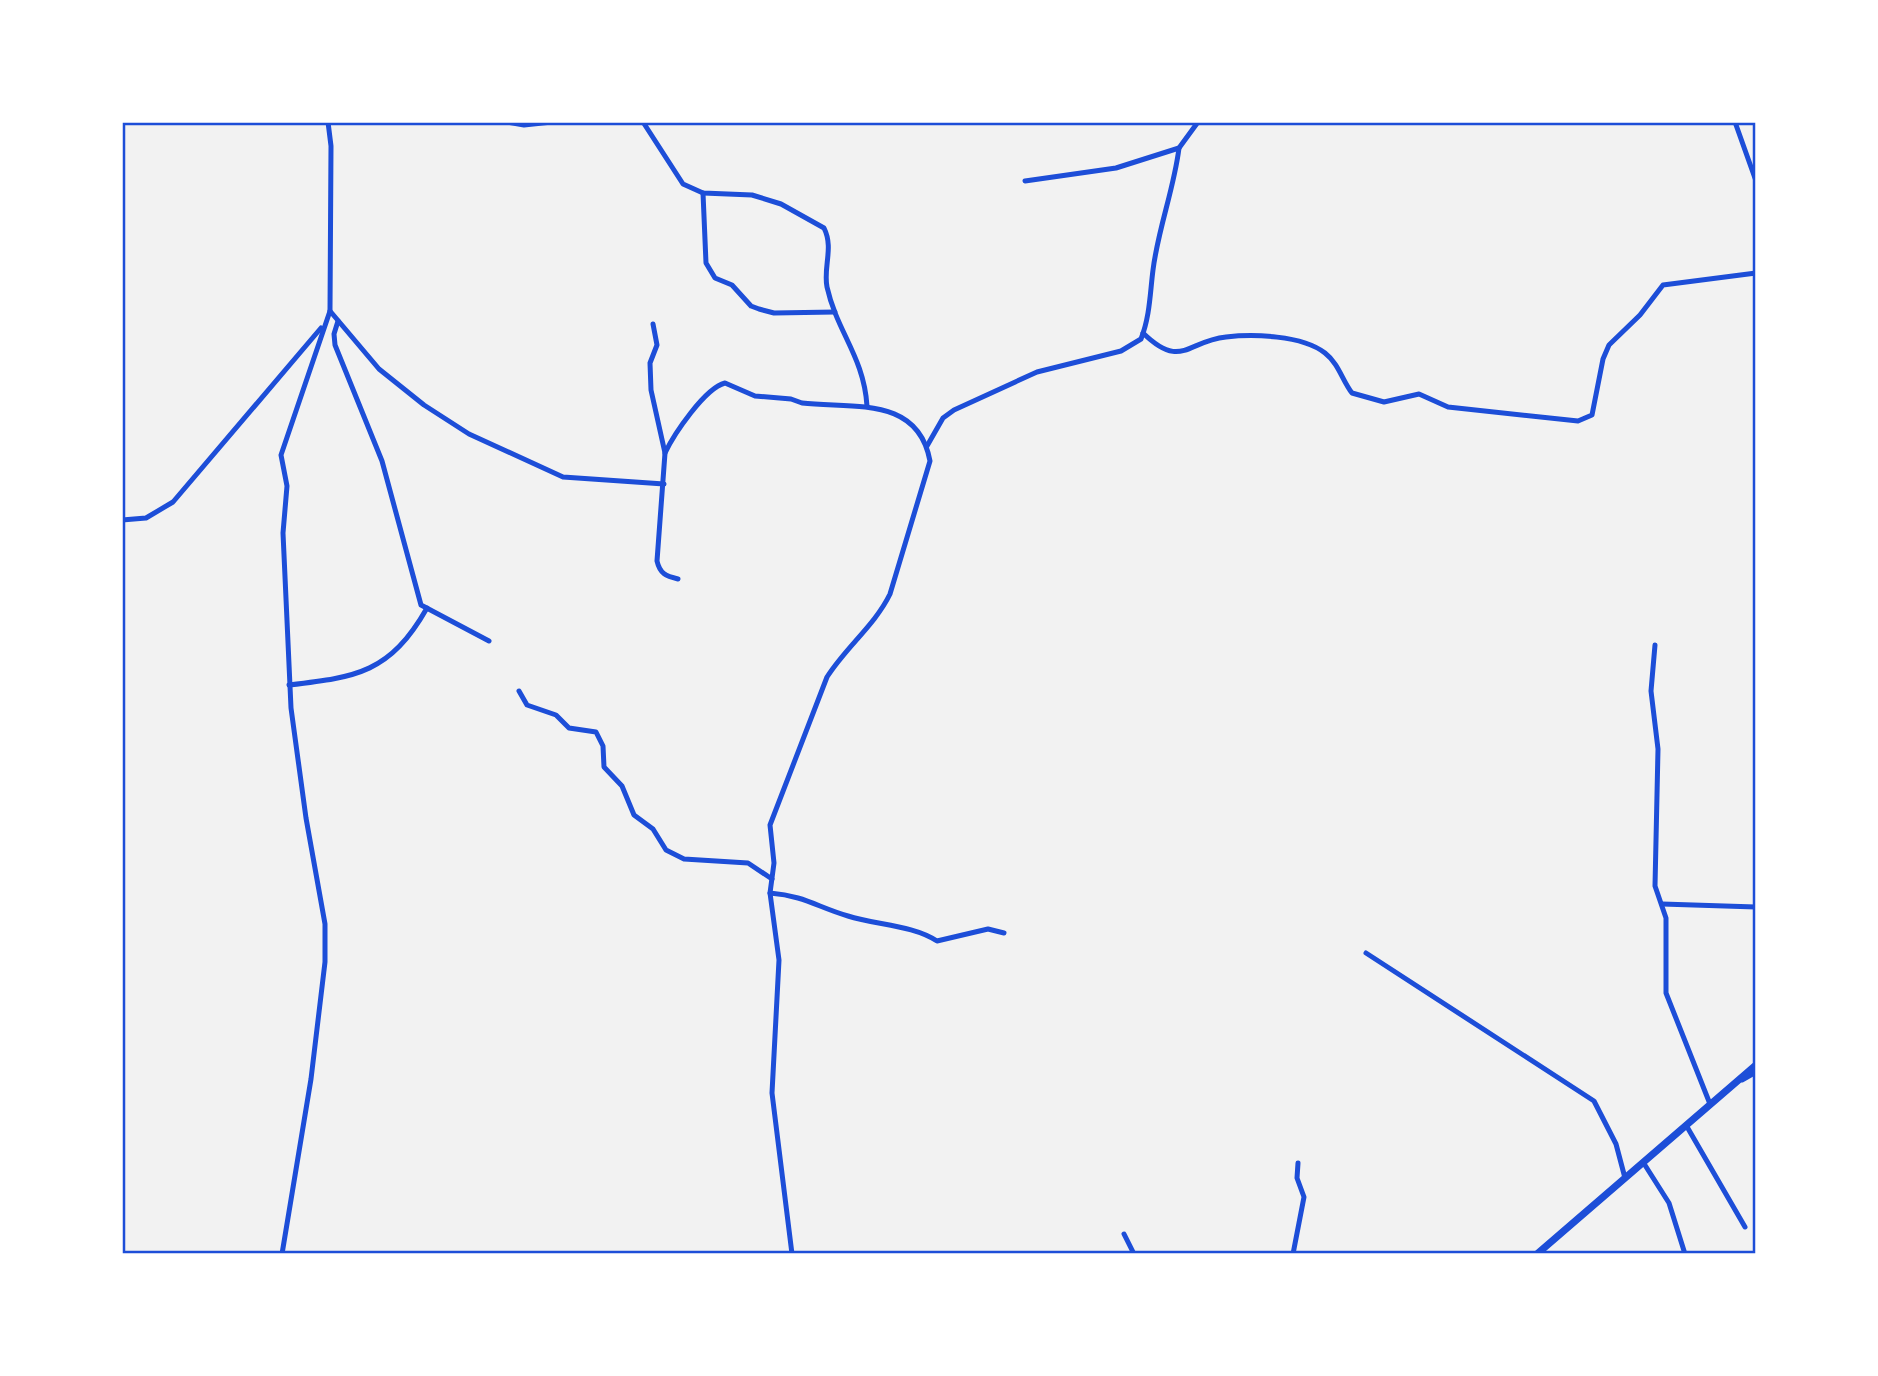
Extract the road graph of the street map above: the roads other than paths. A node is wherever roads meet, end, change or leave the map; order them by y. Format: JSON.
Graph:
{"nodes":[{"id":1,"x":328,"y":122,"type":"edge"},
{"id":2,"x":507,"y":122,"type":"edge"},
{"id":3,"x":552,"y":122,"type":"edge"},
{"id":4,"x":643,"y":122,"type":"edge"},
{"id":5,"x":1198,"y":122,"type":"edge"},
{"id":6,"x":1735,"y":122,"type":"edge"},
{"id":7,"x":1179,"y":148,"type":"junction"},
{"id":8,"x":1025,"y":181,"type":"dead end"},
{"id":9,"x":1755,"y":181,"type":"edge"},
{"id":10,"x":703,"y":193,"type":"junction"},
{"id":11,"x":1755,"y":273,"type":"edge"},
{"id":12,"x":330,"y":311,"type":"junction"},
{"id":13,"x":835,"y":312,"type":"junction"},
{"id":14,"x":338,"y":321,"type":"junction"},
{"id":15,"x":324,"y":324,"type":"junction"},
{"id":16,"x":653,"y":324,"type":"dead end"},
{"id":17,"x":1143,"y":333,"type":"junction"},
{"id":18,"x":867,"y":406,"type":"junction"},
{"id":19,"x":927,"y":446,"type":"junction"},
{"id":20,"x":665,"y":453,"type":"junction"},
{"id":21,"x":664,"y":484,"type":"junction"},
{"id":22,"x":122,"y":520,"type":"edge"},
{"id":23,"x":678,"y":579,"type":"dead end"},
{"id":24,"x":427,"y":608,"type":"junction"},
{"id":25,"x":489,"y":641,"type":"dead end"},
{"id":26,"x":1655,"y":646,"type":"dead end"},
{"id":27,"x":289,"y":685,"type":"junction"},
{"id":28,"x":519,"y":691,"type":"dead end"},
{"id":29,"x":772,"y":879,"type":"junction"},
{"id":30,"x":770,"y":893,"type":"junction"},
{"id":31,"x":1662,"y":904,"type":"junction"},
{"id":32,"x":1755,"y":907,"type":"edge"},
{"id":33,"x":1003,"y":933,"type":"dead end"},
{"id":34,"x":1366,"y":953,"type":"dead end"},
{"id":35,"x":1755,"y":1065,"type":"edge"},
{"id":36,"x":1755,"y":1072,"type":"edge"},
{"id":37,"x":1730,"y":1087,"type":"junction"},
{"id":38,"x":1710,"y":1104,"type":"junction"},
{"id":39,"x":1686,"y":1125,"type":"junction"},
{"id":40,"x":1643,"y":1162,"type":"junction"},
{"id":41,"x":1298,"y":1163,"type":"dead end"},
{"id":42,"x":1625,"y":1178,"type":"junction"},
{"id":43,"x":1745,"y":1227,"type":"dead end"},
{"id":44,"x":1125,"y":1234,"type":"dead end"},
{"id":45,"x":282,"y":1254,"type":"edge"},
{"id":46,"x":792,"y":1254,"type":"edge"},
{"id":47,"x":1134,"y":1254,"type":"edge"},
{"id":48,"x":1293,"y":1254,"type":"edge"},
{"id":49,"x":1537,"y":1254,"type":"edge"},
{"id":50,"x":1685,"y":1254,"type":"edge"}],
"edges":[{"from":1,"to":12,"type":"street"},
{"from":2,"to":3,"type":"street"},
{"from":4,"to":10,"type":"street"},
{"from":5,"to":7,"type":"street"},
{"from":6,"to":9,"type":"street"},
{"from":7,"to":8,"type":"street"},
{"from":7,"to":17,"type":"street"},
{"from":10,"to":13,"type":"street"},
{"from":10,"to":13,"type":"street"},
{"from":11,"to":17,"type":"street"},
{"from":12,"to":14,"type":"street"},
{"from":12,"to":15,"type":"street"},
{"from":13,"to":18,"type":"street"},
{"from":14,"to":21,"type":"street"},
{"from":14,"to":24,"type":"street"},
{"from":15,"to":22,"type":"street"},
{"from":15,"to":27,"type":"street"},
{"from":16,"to":20,"type":"street"},
{"from":17,"to":19,"type":"street"},
{"from":18,"to":19,"type":"street"},
{"from":18,"to":20,"type":"street"},
{"from":19,"to":29,"type":"street"},
{"from":20,"to":21,"type":"street"},
{"from":21,"to":23,"type":"street"},
{"from":24,"to":25,"type":"street"},
{"from":24,"to":27,"type":"street"},
{"from":26,"to":31,"type":"street"},
{"from":27,"to":45,"type":"street"},
{"from":28,"to":29,"type":"street"},
{"from":29,"to":30,"type":"street"},
{"from":30,"to":33,"type":"street"},
{"from":30,"to":46,"type":"street"},
{"from":31,"to":32,"type":"street"},
{"from":31,"to":38,"type":"street"},
{"from":34,"to":42,"type":"street"},
{"from":35,"to":37,"type":"main road"},
{"from":36,"to":37,"type":"street"},
{"from":37,"to":38,"type":"main road"},
{"from":38,"to":39,"type":"main road"},
{"from":39,"to":40,"type":"main road"},
{"from":39,"to":43,"type":"street"},
{"from":40,"to":42,"type":"main road"},
{"from":40,"to":50,"type":"street"},
{"from":41,"to":48,"type":"street"},
{"from":42,"to":49,"type":"main road"},
{"from":44,"to":47,"type":"street"}]}
